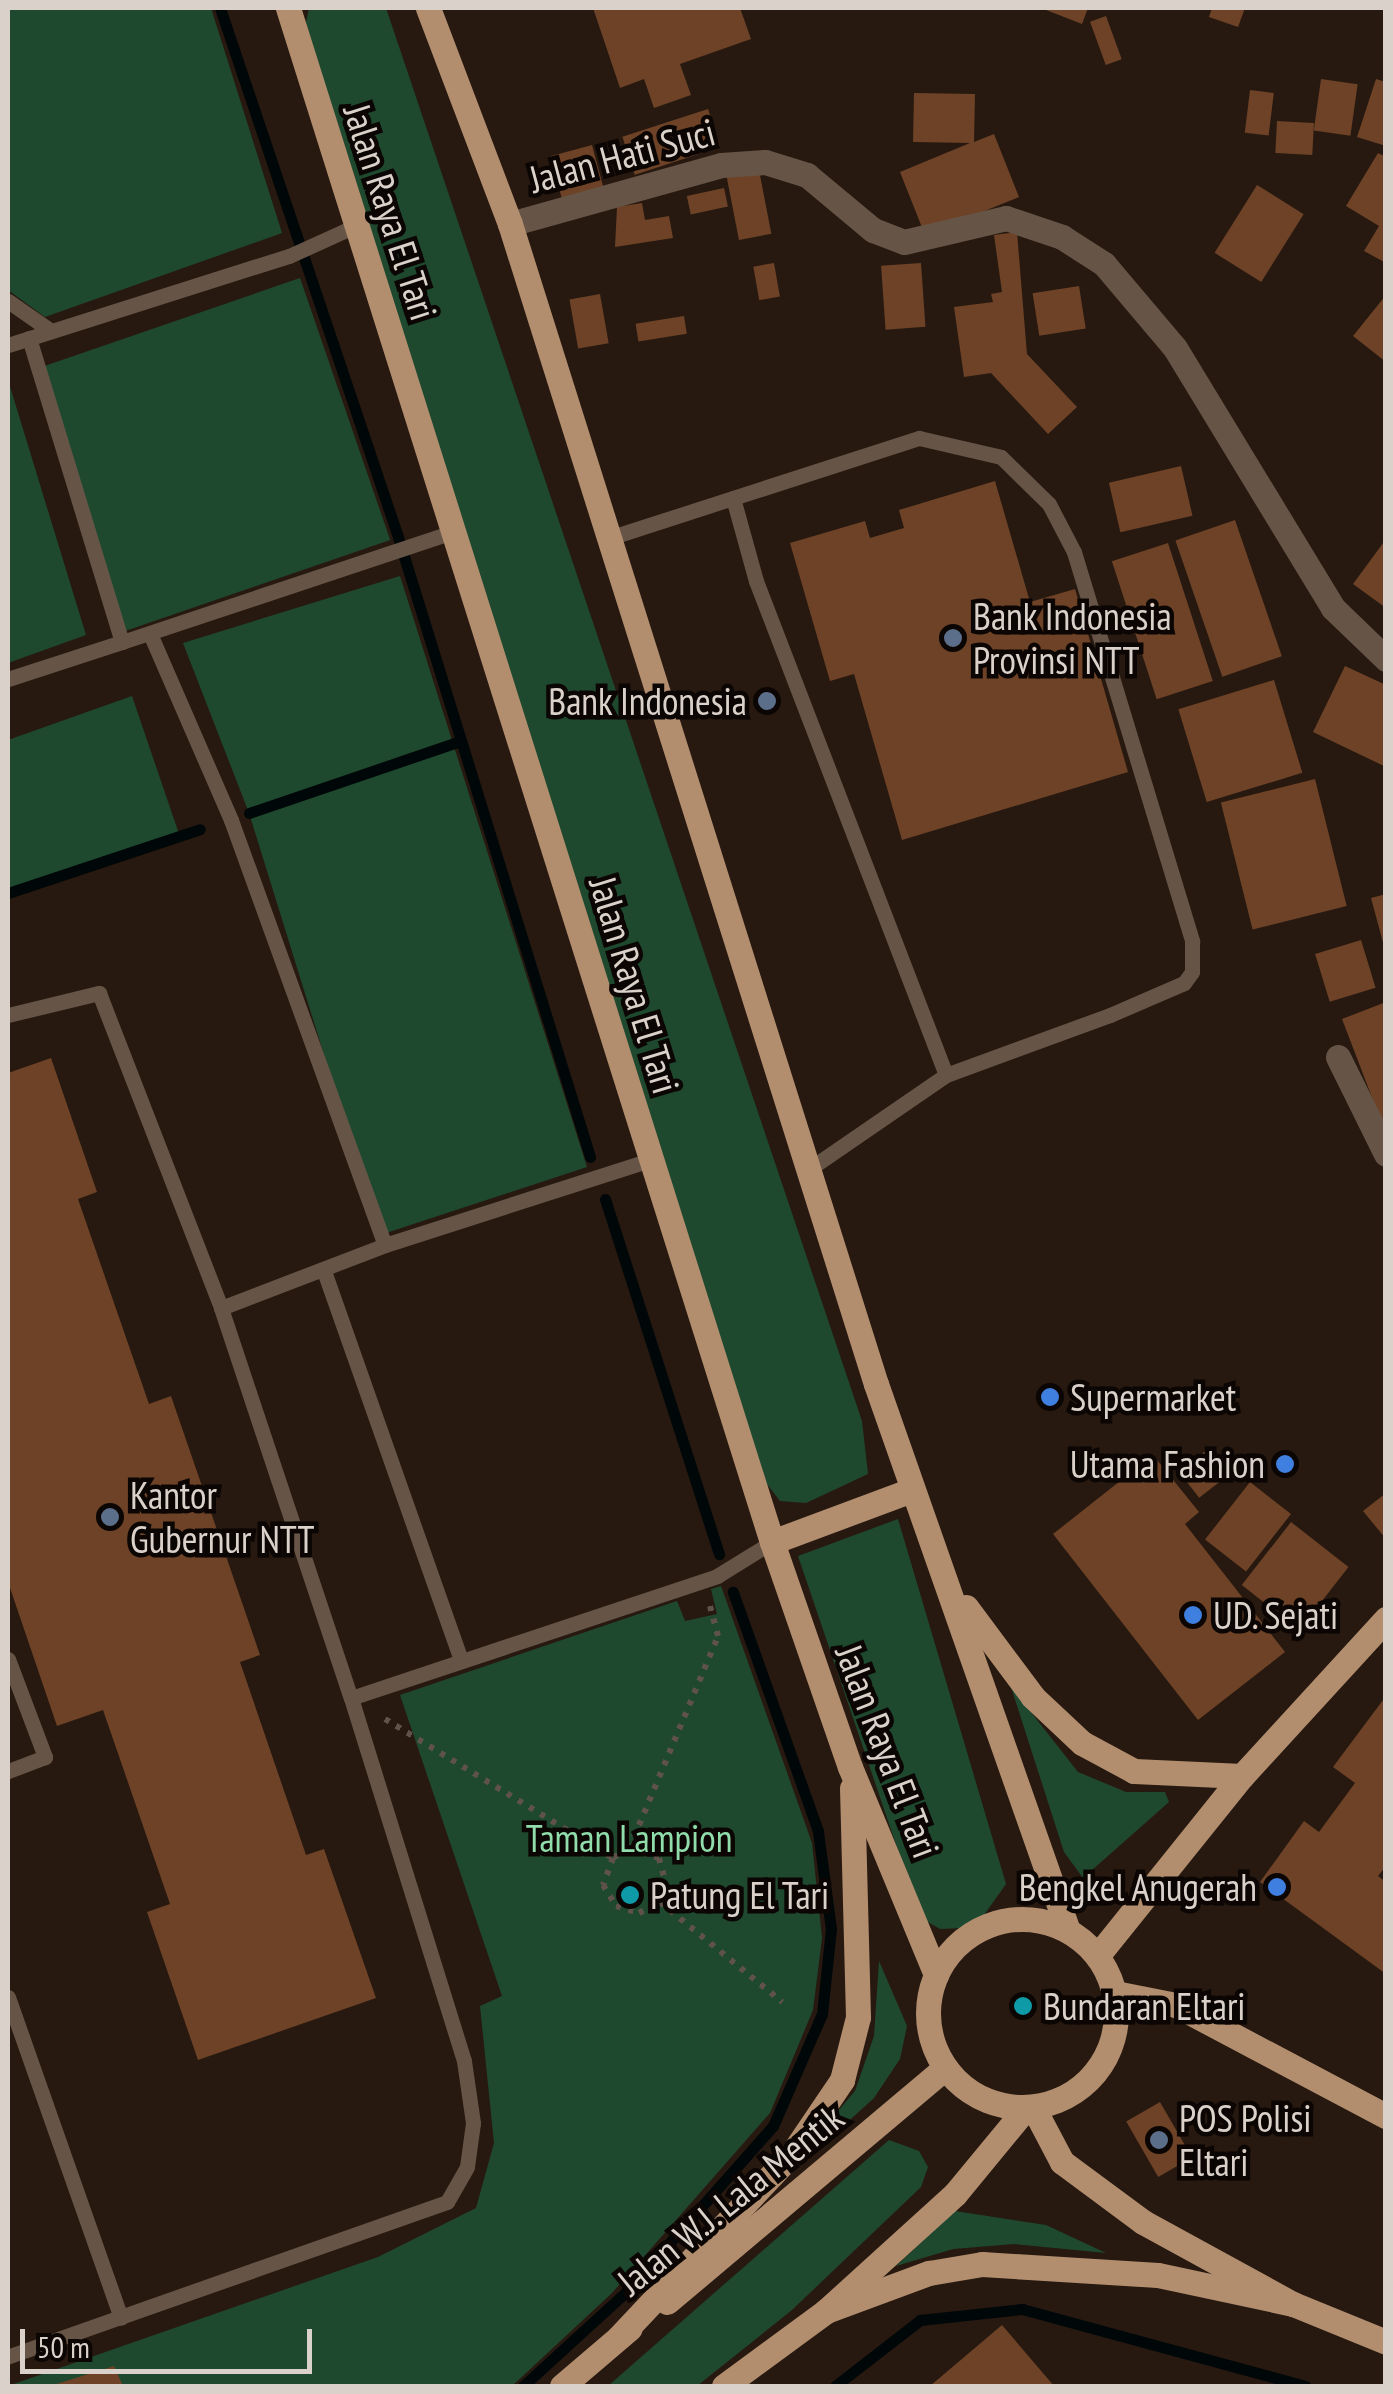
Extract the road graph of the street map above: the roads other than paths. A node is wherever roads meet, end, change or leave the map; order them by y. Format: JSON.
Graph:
{"nodes":[{"id":1,"x":288,"y":8,"type":"edge"},
{"id":2,"x":428,"y":8,"type":"edge"},
{"id":3,"x":510,"y":224,"type":"junction"},
{"id":4,"x":355,"y":226,"type":"junction"},
{"id":5,"x":8,"y":302,"type":"edge"},
{"id":6,"x":51,"y":331,"type":"junction"},
{"id":7,"x":29,"y":338,"type":"junction"},
{"id":8,"x":8,"y":345,"type":"edge"},
{"id":9,"x":733,"y":498,"type":"junction"},
{"id":10,"x":456,"y":530,"type":"junction"},
{"id":11,"x":609,"y":538,"type":"junction"},
{"id":12,"x":151,"y":636,"type":"junction"},
{"id":13,"x":122,"y":642,"type":"junction"},
{"id":14,"x":1386,"y":660,"type":"edge"},
{"id":15,"x":8,"y":679,"type":"edge"},
{"id":16,"x":8,"y":1016,"type":"edge"},
{"id":17,"x":1338,"y":1058,"type":"dead end"},
{"id":18,"x":946,"y":1075,"type":"junction"},
{"id":19,"x":1386,"y":1154,"type":"edge"},
{"id":20,"x":650,"y":1160,"type":"junction"},
{"id":21,"x":809,"y":1169,"type":"junction"},
{"id":22,"x":385,"y":1245,"type":"junction"},
{"id":23,"x":324,"y":1271,"type":"junction"},
{"id":24,"x":220,"y":1308,"type":"junction"},
{"id":25,"x":912,"y":1490,"type":"junction"},
{"id":26,"x":772,"y":1542,"type":"junction"},
{"id":27,"x":943,"y":1574,"type":"junction"},
{"id":28,"x":1386,"y":1619,"type":"edge"},
{"id":29,"x":8,"y":1659,"type":"edge"},
{"id":30,"x":461,"y":1661,"type":"junction"},
{"id":31,"x":351,"y":1698,"type":"junction"},
{"id":32,"x":850,"y":1767,"type":"junction"},
{"id":33,"x":8,"y":1771,"type":"edge"},
{"id":34,"x":1242,"y":1776,"type":"junction"},
{"id":35,"x":1067,"y":1928,"type":"junction"},
{"id":36,"x":1098,"y":1955,"type":"junction"},
{"id":37,"x":936,"y":1974,"type":"junction"},
{"id":38,"x":1115,"y":1993,"type":"junction"},
{"id":39,"x":8,"y":1998,"type":"edge"},
{"id":40,"x":945,"y":2068,"type":"junction"},
{"id":41,"x":1029,"y":2107,"type":"junction"},
{"id":42,"x":1386,"y":2116,"type":"edge"},
{"id":43,"x":1293,"y":2304,"type":"junction"},
{"id":44,"x":826,"y":2311,"type":"junction"},
{"id":45,"x":121,"y":2318,"type":"junction"},
{"id":46,"x":619,"y":2337,"type":"junction"},
{"id":47,"x":1386,"y":2342,"type":"edge"},
{"id":48,"x":8,"y":2357,"type":"edge"},
{"id":49,"x":741,"y":2381,"type":"edge"},
{"id":50,"x":562,"y":2386,"type":"edge"}],
"edges":[{"from":1,"to":4,"type":"main road","name":"Jalan Raya El Tari"},
{"from":2,"to":3,"type":"main road"},
{"from":3,"to":11,"type":"main road"},
{"from":3,"to":14,"type":"street","name":"Jalan Hati Suci"},
{"from":4,"to":6,"type":"lane"},
{"from":4,"to":10,"type":"main road","name":"Jalan Raya El Tari"},
{"from":5,"to":6,"type":"lane"},
{"from":6,"to":7,"type":"lane"},
{"from":7,"to":8,"type":"lane"},
{"from":7,"to":13,"type":"lane"},
{"from":9,"to":11,"type":"lane"},
{"from":9,"to":18,"type":"lane"},
{"from":9,"to":18,"type":"lane"},
{"from":10,"to":12,"type":"lane"},
{"from":10,"to":20,"type":"main road","name":"Jalan Raya El Tari"},
{"from":11,"to":21,"type":"main road"},
{"from":12,"to":13,"type":"lane"},
{"from":12,"to":22,"type":"lane"},
{"from":13,"to":15,"type":"lane"},
{"from":16,"to":24,"type":"lane"},
{"from":17,"to":19,"type":"street"},
{"from":18,"to":21,"type":"lane"},
{"from":20,"to":22,"type":"lane"},
{"from":20,"to":26,"type":"main road","name":"Jalan Raya El Tari"},
{"from":21,"to":25,"type":"main road"},
{"from":22,"to":23,"type":"lane"},
{"from":23,"to":24,"type":"lane"},
{"from":23,"to":30,"type":"lane"},
{"from":24,"to":31,"type":"lane"},
{"from":25,"to":26,"type":"main road"},
{"from":25,"to":27,"type":"main road"},
{"from":26,"to":30,"type":"lane"},
{"from":26,"to":32,"type":"main road","name":"Jalan Raya El Tari"},
{"from":27,"to":34,"type":"main road"},
{"from":27,"to":35,"type":"main road"},
{"from":28,"to":34,"type":"main road"},
{"from":29,"to":33,"type":"lane"},
{"from":30,"to":31,"type":"lane"},
{"from":31,"to":45,"type":"lane"},
{"from":32,"to":37,"type":"main road","name":"Jalan Raya El Tari"},
{"from":32,"to":46,"type":"main road"},
{"from":34,"to":36,"type":"main road"},
{"from":35,"to":36,"type":"main road"},
{"from":35,"to":37,"type":"main road"},
{"from":36,"to":38,"type":"main road"},
{"from":37,"to":40,"type":"main road"},
{"from":38,"to":41,"type":"main road"},
{"from":38,"to":42,"type":"main road"},
{"from":39,"to":45,"type":"lane"},
{"from":40,"to":41,"type":"main road"},
{"from":40,"to":46,"type":"main road","name":"Jalan W.J. Lala Mentik"},
{"from":41,"to":43,"type":"main road"},
{"from":41,"to":44,"type":"main road"},
{"from":43,"to":44,"type":"main road"},
{"from":43,"to":47,"type":"main road"},
{"from":44,"to":49,"type":"main road"},
{"from":45,"to":48,"type":"lane"},
{"from":46,"to":50,"type":"main road","name":"Jalan W.J. Lala Mentik"}]}
